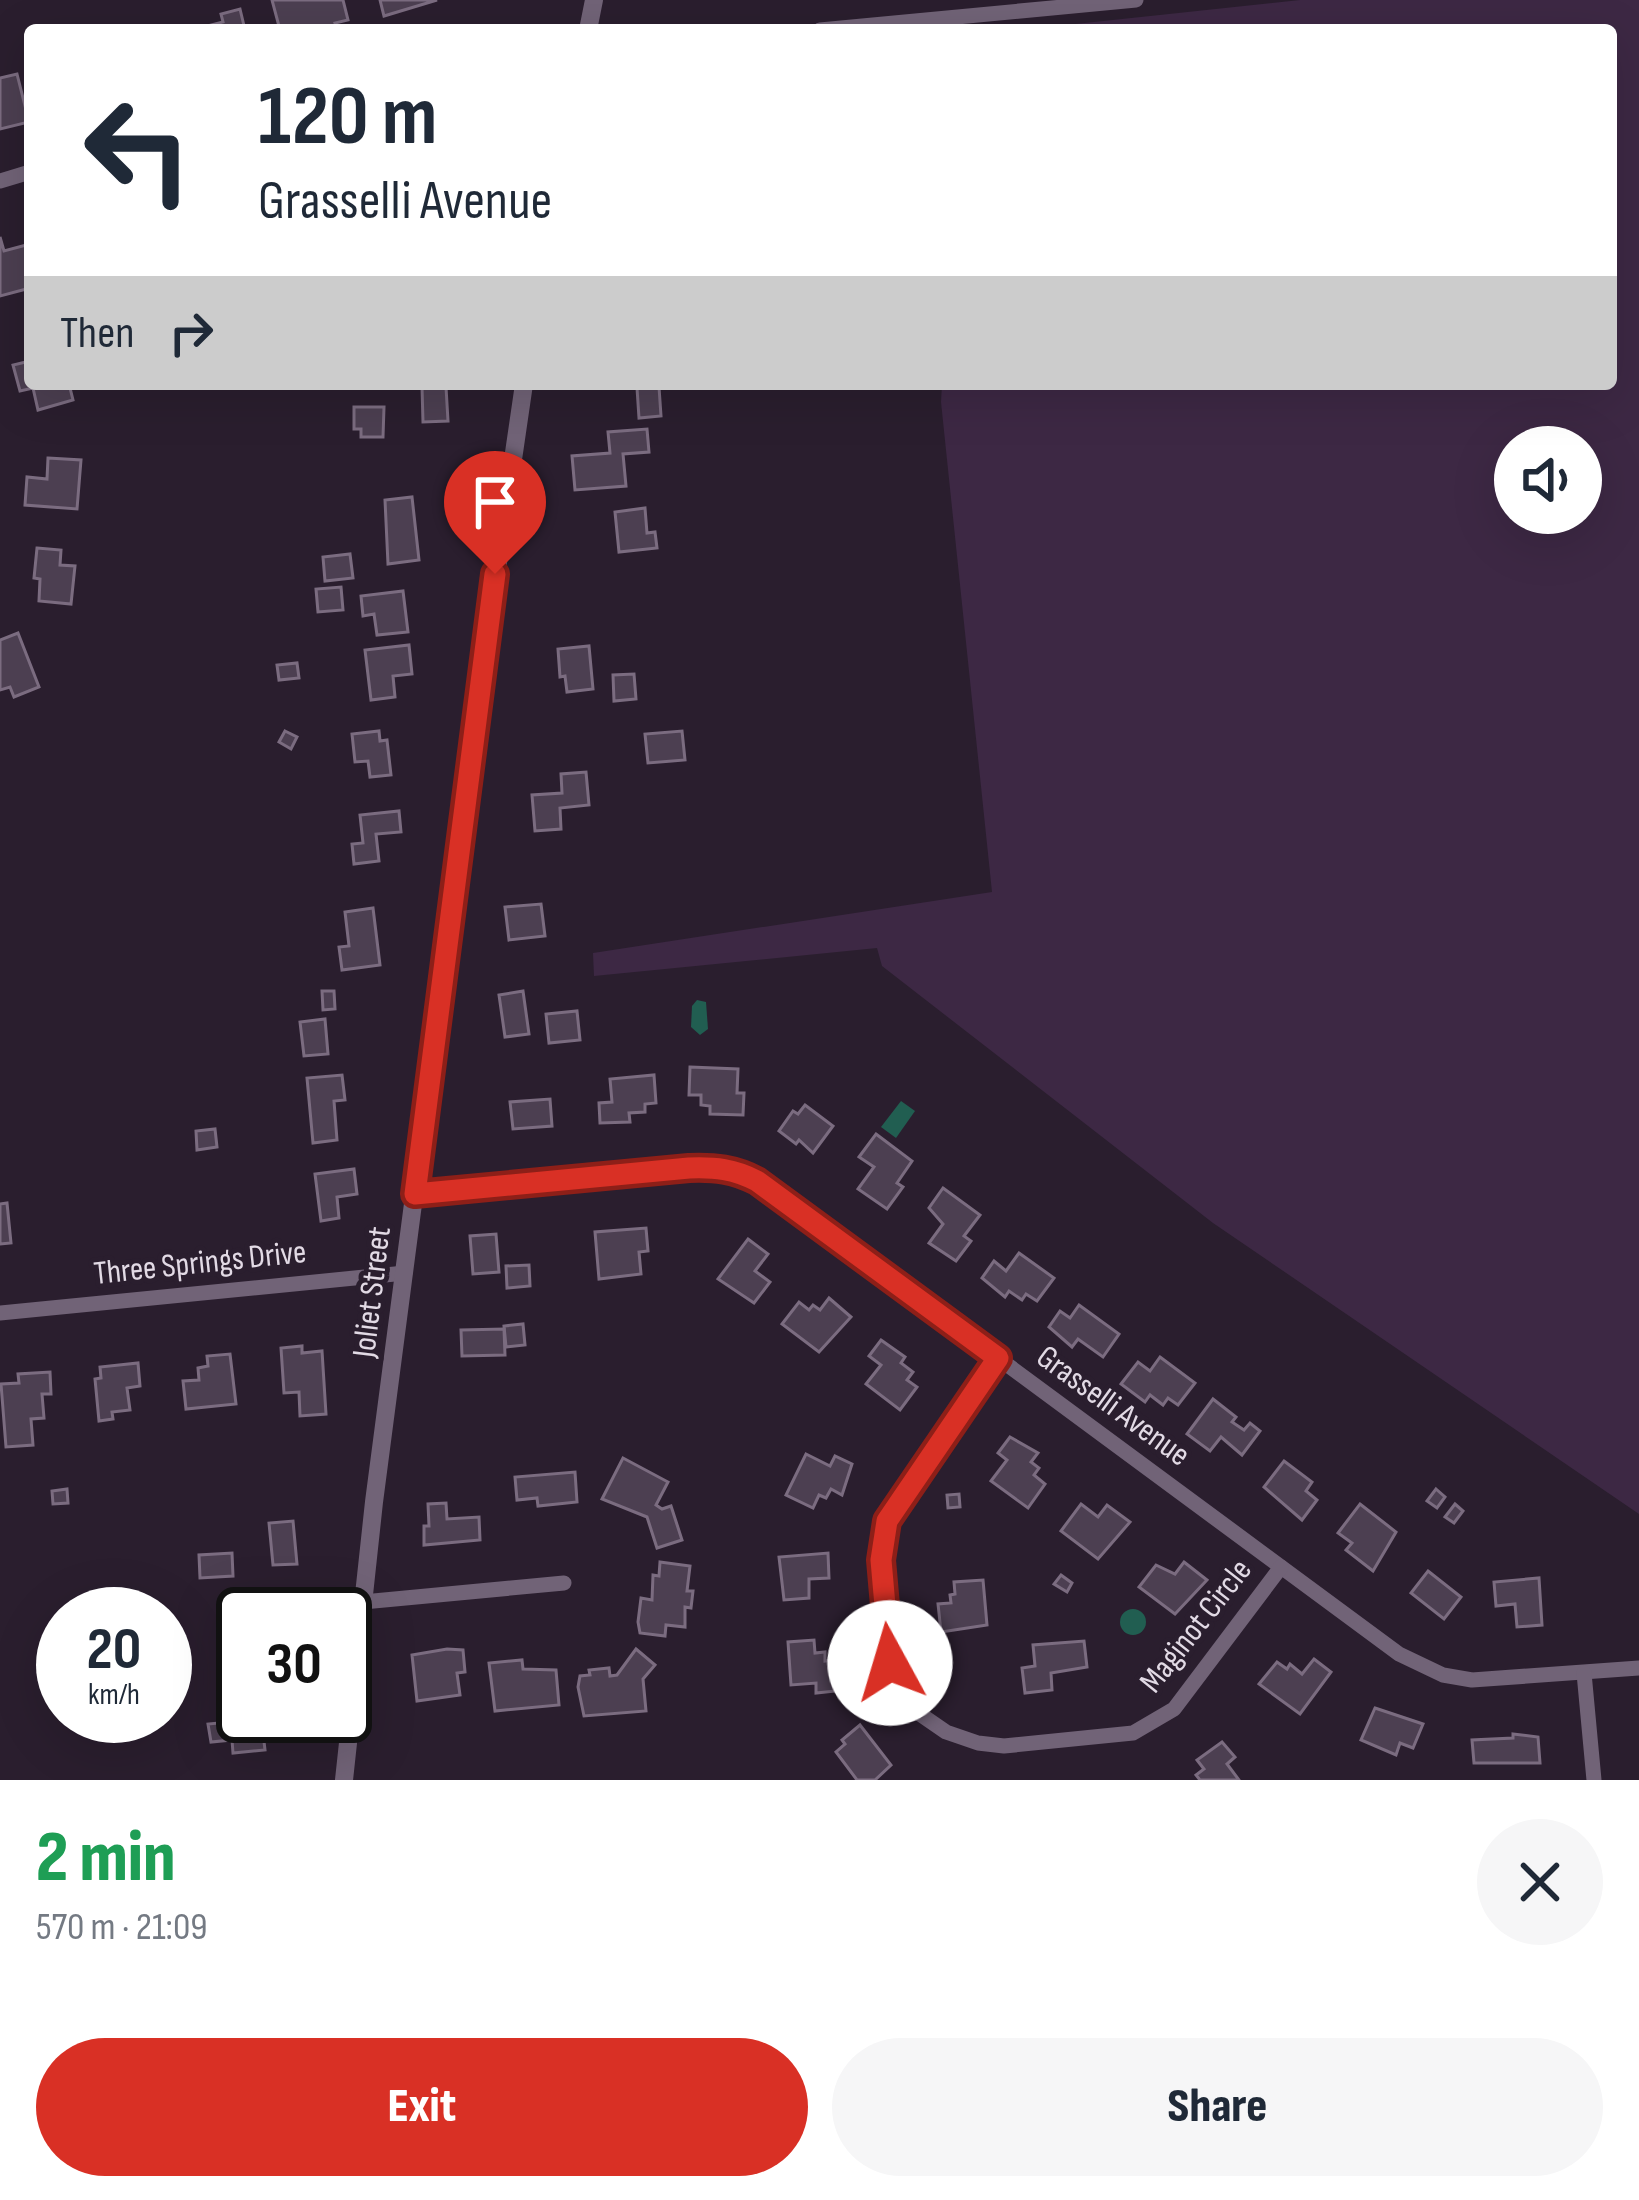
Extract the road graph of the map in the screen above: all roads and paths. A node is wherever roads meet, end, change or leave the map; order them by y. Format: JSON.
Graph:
{"nodes":[{"id":1,"x":1136,"y":0,"type":"edge"},
{"id":2,"x":883,"y":24,"type":"edge"},
{"id":3,"x":523,"y":390,"type":"edge"},
{"id":4,"x":415,"y":1194,"type":"junction"},
{"id":5,"x":405,"y":1273,"type":"junction"},
{"id":6,"x":0,"y":1313,"type":"edge"},
{"id":7,"x":998,"y":1358,"type":"junction"},
{"id":8,"x":1281,"y":1567,"type":"junction"},
{"id":9,"x":564,"y":1583,"type":"dead end"},
{"id":10,"x":365,"y":1587,"type":"edge"},
{"id":11,"x":372,"y":1601,"type":"edge"},
{"id":12,"x":1639,"y":1668,"type":"edge"},
{"id":13,"x":1584,"y":1672,"type":"junction"},
{"id":14,"x":348,"y":1743,"type":"edge"},
{"id":15,"x":344,"y":1780,"type":"edge"},
{"id":16,"x":1594,"y":1780,"type":"edge"}],
"edges":[{"from":1,"to":2,"type":"street"},
{"from":3,"to":4,"type":"street","name":"Joliet Street"},
{"from":4,"to":5,"type":"street","name":"Joliet Street"},
{"from":4,"to":7,"type":"street","name":"Grasselli Avenue"},
{"from":5,"to":6,"type":"street","name":"Three Springs Drive"},
{"from":5,"to":10,"type":"street","name":"Joliet Street"},
{"from":7,"to":8,"type":"street","name":"Grasselli Avenue"},
{"from":7,"to":8,"type":"street","name":"Maginot Circle"},
{"from":8,"to":13,"type":"street","name":"Grasselli Avenue"},
{"from":9,"to":11,"type":"street"},
{"from":12,"to":13,"type":"street","name":"Grasselli Avenue"},
{"from":13,"to":16,"type":"street"},
{"from":14,"to":15,"type":"street","name":"Joliet Street"}]}
